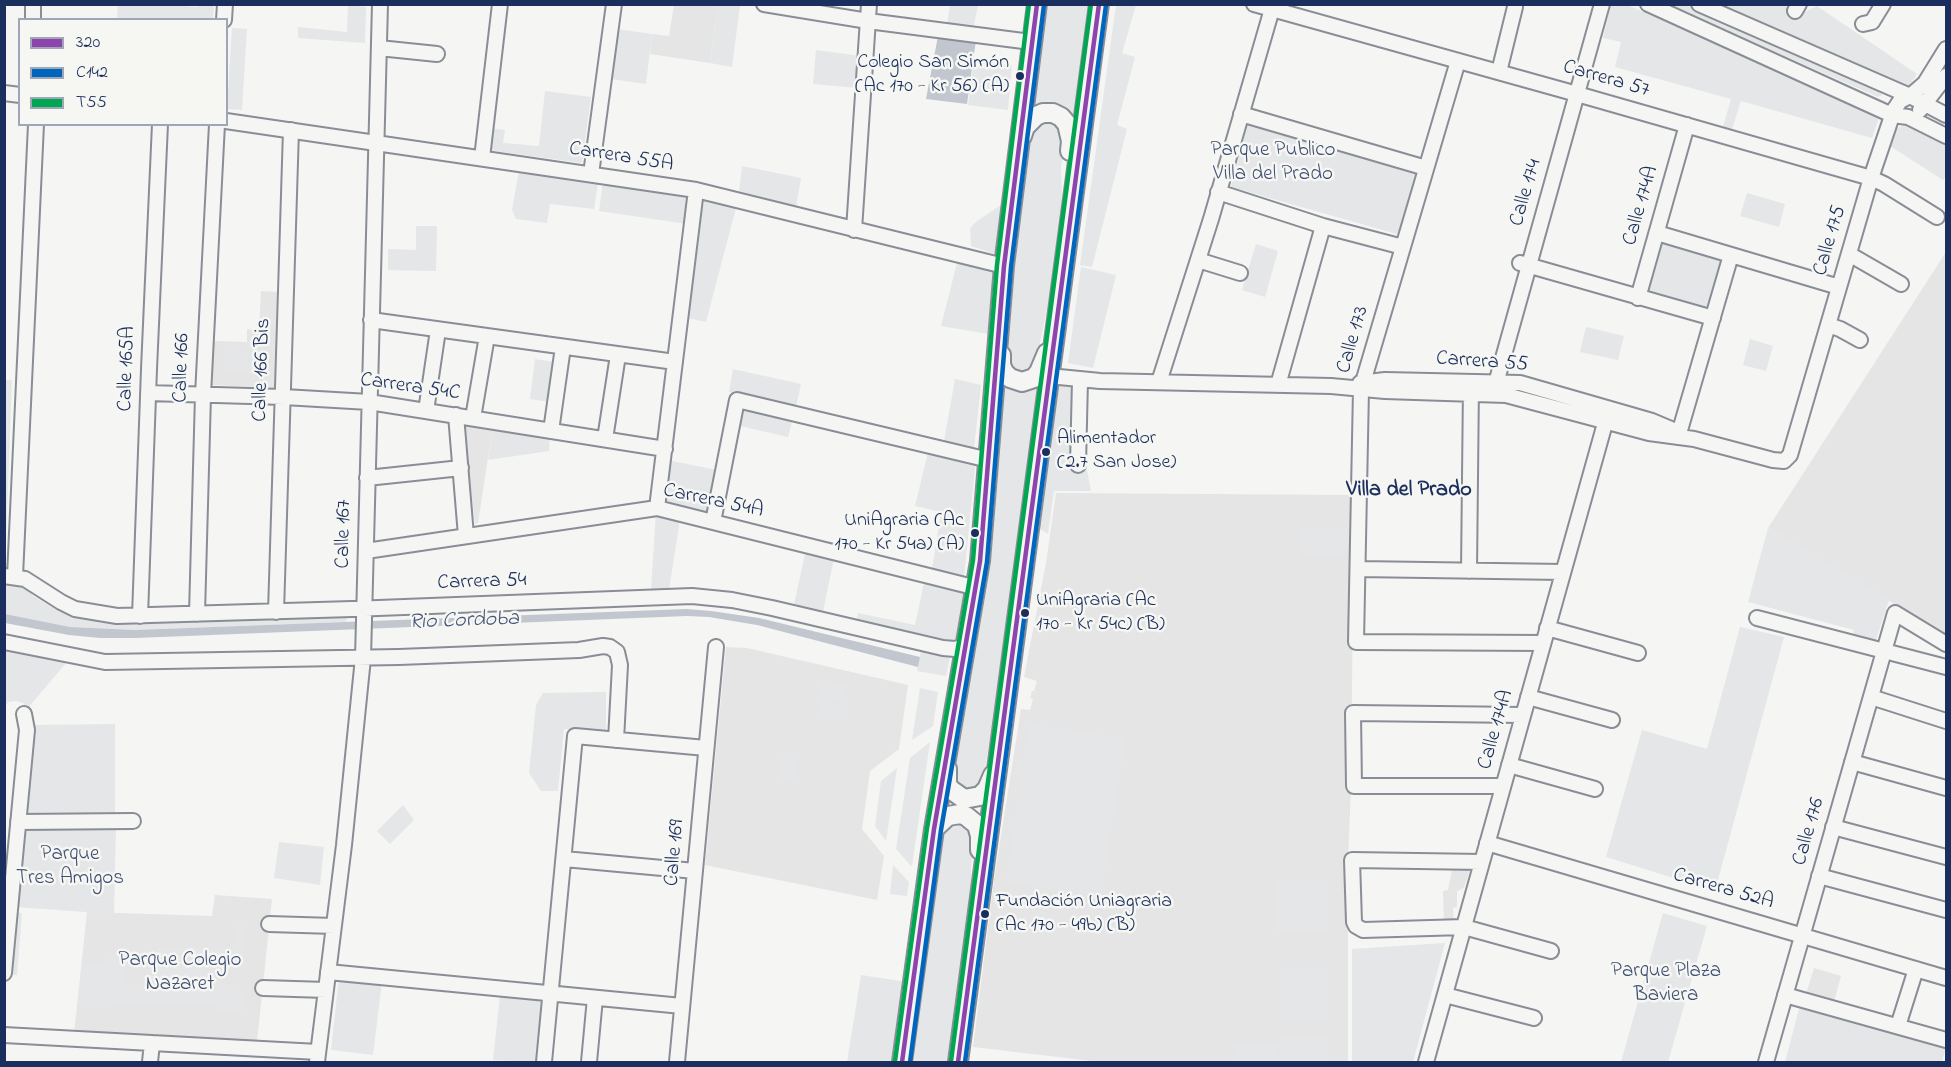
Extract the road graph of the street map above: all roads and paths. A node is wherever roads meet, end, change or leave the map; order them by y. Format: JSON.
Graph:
{"nodes":[{"id":1,"x":380,"y":4,"type":"edge"},
{"id":2,"x":500,"y":4,"type":"edge"},
{"id":3,"x":614,"y":4,"type":"edge"},
{"id":4,"x":764,"y":4,"type":"edge"},
{"id":5,"x":868,"y":4,"type":"edge"},
{"id":6,"x":1036,"y":4,"type":"edge"},
{"id":7,"x":1254,"y":4,"type":"edge"},
{"id":8,"x":1594,"y":4,"type":"edge"},
{"id":9,"x":1602,"y":4,"type":"edge"},
{"id":10,"x":1648,"y":4,"type":"edge"},
{"id":11,"x":1699,"y":4,"type":"edge"},
{"id":12,"x":1883,"y":4,"type":"edge"},
{"id":13,"x":1098,"y":6,"type":"edge"},
{"id":14,"x":1515,"y":7,"type":"dead end"},
{"id":15,"x":1272,"y":9,"type":"junction"},
{"id":16,"x":868,"y":21,"type":"junction"},
{"id":17,"x":1863,"y":24,"type":"dead end"},
{"id":18,"x":1031,"y":42,"type":"junction"},
{"id":19,"x":379,"y":48,"type":"junction"},
{"id":20,"x":437,"y":54,"type":"dead end"},
{"id":21,"x":1945,"y":56,"type":"edge"},
{"id":22,"x":1458,"y":61,"type":"junction"},
{"id":23,"x":1499,"y":72,"type":"junction"},
{"id":24,"x":1947,"y":76,"type":"edge"},
{"id":25,"x":1888,"y":87,"type":"junction"},
{"id":26,"x":1573,"y":92,"type":"junction"},
{"id":27,"x":1910,"y":96,"type":"junction"},
{"id":28,"x":1925,"y":104,"type":"junction"},
{"id":29,"x":1878,"y":108,"type":"junction"},
{"id":30,"x":1241,"y":114,"type":"junction"},
{"id":31,"x":1892,"y":115,"type":"junction"},
{"id":32,"x":1947,"y":115,"type":"edge"},
{"id":33,"x":1908,"y":117,"type":"junction"},
{"id":34,"x":228,"y":121,"type":"edge"},
{"id":35,"x":1687,"y":125,"type":"junction"},
{"id":36,"x":36,"y":126,"type":"edge"},
{"id":37,"x":160,"y":126,"type":"edge"},
{"id":38,"x":217,"y":126,"type":"edge"},
{"id":39,"x":291,"y":130,"type":"junction"},
{"id":40,"x":1947,"y":136,"type":"edge"},
{"id":41,"x":1019,"y":141,"type":"junction"},
{"id":42,"x":376,"y":142,"type":"junction"},
{"id":43,"x":482,"y":158,"type":"junction"},
{"id":44,"x":1426,"y":168,"type":"junction"},
{"id":45,"x":591,"y":174,"type":"junction"},
{"id":46,"x":1871,"y":178,"type":"junction"},
{"id":47,"x":696,"y":190,"type":"junction"},
{"id":48,"x":1218,"y":192,"type":"junction"},
{"id":49,"x":1070,"y":207,"type":"junction"},
{"id":50,"x":1937,"y":217,"type":"dead end"},
{"id":51,"x":1323,"y":226,"type":"junction"},
{"id":52,"x":854,"y":230,"type":"junction"},
{"id":53,"x":1657,"y":233,"type":"junction"},
{"id":54,"x":1403,"y":247,"type":"junction"},
{"id":55,"x":1849,"y":254,"type":"junction"},
{"id":56,"x":1731,"y":255,"type":"junction"},
{"id":57,"x":1198,"y":260,"type":"junction"},
{"id":58,"x":1524,"y":265,"type":"junction"},
{"id":59,"x":1004,"y":266,"type":"junction"},
{"id":60,"x":1240,"y":273,"type":"dead end"},
{"id":61,"x":1901,"y":284,"type":"dead end"},
{"id":62,"x":1839,"y":286,"type":"junction"},
{"id":63,"x":1638,"y":298,"type":"junction"},
{"id":64,"x":1001,"y":308,"type":"junction"},
{"id":65,"x":1713,"y":318,"type":"junction"},
{"id":66,"x":371,"y":320,"type":"junction"},
{"id":67,"x":1828,"y":325,"type":"junction"},
{"id":68,"x":438,"y":330,"type":"junction"},
{"id":69,"x":487,"y":336,"type":"junction"},
{"id":70,"x":1054,"y":338,"type":"junction"},
{"id":71,"x":1860,"y":340,"type":"dead end"},
{"id":72,"x":563,"y":347,"type":"junction"},
{"id":73,"x":618,"y":355,"type":"junction"},
{"id":74,"x":675,"y":362,"type":"junction"},
{"id":75,"x":1049,"y":376,"type":"junction"},
{"id":76,"x":1080,"y":380,"type":"junction"},
{"id":77,"x":1159,"y":382,"type":"junction"},
{"id":78,"x":1278,"y":385,"type":"junction"},
{"id":79,"x":1362,"y":386,"type":"junction"},
{"id":80,"x":1471,"y":387,"type":"junction"},
{"id":81,"x":1490,"y":388,"type":"junction"},
{"id":82,"x":148,"y":393,"type":"junction"},
{"id":83,"x":203,"y":395,"type":"junction"},
{"id":84,"x":284,"y":397,"type":"junction"},
{"id":85,"x":369,"y":402,"type":"junction"},
{"id":86,"x":426,"y":411,"type":"junction"},
{"id":87,"x":1607,"y":415,"type":"junction"},
{"id":88,"x":456,"y":416,"type":"junction"},
{"id":89,"x":473,"y":418,"type":"junction"},
{"id":90,"x":551,"y":431,"type":"junction"},
{"id":91,"x":1678,"y":435,"type":"junction"},
{"id":92,"x":605,"y":439,"type":"junction"},
{"id":93,"x":665,"y":448,"type":"junction"},
{"id":94,"x":990,"y":459,"type":"junction"},
{"id":95,"x":1784,"y":461,"type":"joint"},
{"id":96,"x":1078,"y":465,"type":"dead end"},
{"id":97,"x":461,"y":468,"type":"junction"},
{"id":98,"x":367,"y":478,"type":"junction"},
{"id":99,"x":657,"y":508,"type":"junction"},
{"id":100,"x":713,"y":522,"type":"junction"},
{"id":101,"x":466,"y":536,"type":"junction"},
{"id":102,"x":366,"y":551,"type":"junction"},
{"id":103,"x":1358,"y":569,"type":"junction"},
{"id":104,"x":1469,"y":571,"type":"junction"},
{"id":105,"x":1563,"y":572,"type":"junction"},
{"id":106,"x":10,"y":576,"type":"edge"},
{"id":107,"x":976,"y":588,"type":"junction"},
{"id":108,"x":276,"y":612,"type":"junction"},
{"id":109,"x":197,"y":614,"type":"junction"},
{"id":110,"x":364,"y":615,"type":"junction"},
{"id":111,"x":140,"y":616,"type":"junction"},
{"id":112,"x":1757,"y":618,"type":"dead end"},
{"id":113,"x":1547,"y":628,"type":"junction"},
{"id":114,"x":4,"y":642,"type":"edge"},
{"id":115,"x":1543,"y":643,"type":"junction"},
{"id":116,"x":1947,"y":644,"type":"edge"},
{"id":117,"x":965,"y":646,"type":"junction"},
{"id":118,"x":716,"y":647,"type":"dead end"},
{"id":119,"x":1884,"y":651,"type":"junction"},
{"id":120,"x":363,"y":652,"type":"junction"},
{"id":121,"x":1638,"y":654,"type":"dead end"},
{"id":122,"x":1947,"y":667,"type":"edge"},
{"id":123,"x":1528,"y":697,"type":"junction"},
{"id":124,"x":1870,"y":698,"type":"junction"},
{"id":125,"x":24,"y":714,"type":"dead end"},
{"id":126,"x":1523,"y":715,"type":"junction"},
{"id":127,"x":1612,"y":720,"type":"dead end"},
{"id":128,"x":1947,"y":721,"type":"edge"},
{"id":129,"x":949,"y":734,"type":"junction"},
{"id":130,"x":616,"y":740,"type":"junction"},
{"id":131,"x":706,"y":748,"type":"junction"},
{"id":132,"x":1852,"y":762,"type":"junction"},
{"id":133,"x":1509,"y":765,"type":"junction"},
{"id":134,"x":998,"y":766,"type":"junction"},
{"id":135,"x":1503,"y":786,"type":"junction"},
{"id":136,"x":1947,"y":788,"type":"edge"},
{"id":137,"x":1595,"y":789,"type":"dead end"},
{"id":138,"x":133,"y":821,"type":"dead end"},
{"id":139,"x":18,"y":822,"type":"junction"},
{"id":140,"x":1833,"y":827,"type":"junction"},
{"id":141,"x":934,"y":829,"type":"junction"},
{"id":142,"x":1487,"y":843,"type":"junction"},
{"id":143,"x":1947,"y":857,"type":"edge"},
{"id":144,"x":564,"y":859,"type":"junction"},
{"id":145,"x":1482,"y":862,"type":"junction"},
{"id":146,"x":695,"y":871,"type":"junction"},
{"id":147,"x":1819,"y":876,"type":"junction"},
{"id":148,"x":980,"y":900,"type":"junction"},
{"id":149,"x":1947,"y":910,"type":"edge"},
{"id":150,"x":269,"y":924,"type":"dead end"},
{"id":151,"x":334,"y":926,"type":"junction"},
{"id":152,"x":1464,"y":927,"type":"junction"},
{"id":153,"x":1802,"y":935,"type":"junction"},
{"id":154,"x":1551,"y":951,"type":"dead end"},
{"id":155,"x":1916,"y":969,"type":"junction"},
{"id":156,"x":328,"y":972,"type":"junction"},
{"id":157,"x":4,"y":974,"type":"edge"},
{"id":158,"x":1947,"y":978,"type":"edge"},
{"id":159,"x":262,"y":988,"type":"dead end"},
{"id":160,"x":326,"y":990,"type":"junction"},
{"id":161,"x":551,"y":994,"type":"junction"},
{"id":162,"x":1445,"y":995,"type":"junction"},
{"id":163,"x":1785,"y":995,"type":"junction"},
{"id":164,"x":595,"y":998,"type":"junction"},
{"id":165,"x":682,"y":1006,"type":"junction"},
{"id":166,"x":1534,"y":1018,"type":"dead end"},
{"id":167,"x":1898,"y":1026,"type":"junction"},
{"id":168,"x":4,"y":1035,"type":"edge"},
{"id":169,"x":1947,"y":1040,"type":"edge"},
{"id":170,"x":152,"y":1043,"type":"junction"},
{"id":171,"x":318,"y":1057,"type":"edge"},
{"id":172,"x":150,"y":1062,"type":"edge"},
{"id":173,"x":544,"y":1062,"type":"edge"},
{"id":174,"x":589,"y":1062,"type":"edge"},
{"id":175,"x":677,"y":1062,"type":"edge"},
{"id":176,"x":902,"y":1062,"type":"edge"},
{"id":177,"x":958,"y":1062,"type":"edge"},
{"id":178,"x":1426,"y":1062,"type":"edge"},
{"id":179,"x":1766,"y":1062,"type":"edge"}],
"edges":[{"from":1,"to":19,"type":"street","name":"Calle 167"},
{"from":2,"to":43,"type":"street"},
{"from":3,"to":45,"type":"street"},
{"from":4,"to":16,"type":"street"},
{"from":5,"to":16,"type":"street"},
{"from":6,"to":18,"type":"main road"},
{"from":7,"to":15,"type":"street","name":"Carrera 57"},
{"from":8,"to":26,"type":"street","name":"Calle 174"},
{"from":9,"to":26,"type":"street","name":"Calle 174"},
{"from":10,"to":29,"type":"street"},
{"from":11,"to":25,"type":"street"},
{"from":12,"to":17,"type":"street"},
{"from":13,"to":49,"type":"main road"},
{"from":14,"to":23,"type":"street"},
{"from":15,"to":22,"type":"street","name":"Carrera 57"},
{"from":15,"to":30,"type":"street"},
{"from":16,"to":18,"type":"street"},
{"from":16,"to":52,"type":"street"},
{"from":18,"to":41,"type":"main road"},
{"from":19,"to":20,"type":"street"},
{"from":19,"to":42,"type":"street","name":"Calle 167"},
{"from":21,"to":27,"type":"street","name":"Calle 175"},
{"from":22,"to":23,"type":"street","name":"Carrera 57"},
{"from":22,"to":44,"type":"street","name":"Calle 173"},
{"from":23,"to":26,"type":"street","name":"Carrera 57"},
{"from":24,"to":28,"type":"street"},
{"from":25,"to":27,"type":"street"},
{"from":25,"to":29,"type":"street"},
{"from":26,"to":35,"type":"street","name":"Carrera 57"},
{"from":26,"to":58,"type":"street","name":"Calle 174"},
{"from":27,"to":28,"type":"street"},
{"from":27,"to":31,"type":"street","name":"Calle 175"},
{"from":28,"to":32,"type":"street"},
{"from":28,"to":33,"type":"street"},
{"from":29,"to":31,"type":"street"},
{"from":30,"to":44,"type":"street"},
{"from":30,"to":48,"type":"street"},
{"from":31,"to":33,"type":"street"},
{"from":31,"to":46,"type":"street","name":"Calle 175"},
{"from":33,"to":40,"type":"street"},
{"from":34,"to":39,"type":"street","name":"Carrera 55A"},
{"from":35,"to":46,"type":"street","name":"Carrera 57"},
{"from":35,"to":53,"type":"street","name":"Calle 174A"},
{"from":36,"to":106,"type":"street"},
{"from":37,"to":82,"type":"street","name":"Calle 165A"},
{"from":38,"to":83,"type":"street","name":"Calle 166"},
{"from":39,"to":42,"type":"street","name":"Carrera 55A"},
{"from":39,"to":84,"type":"street","name":"Calle 166 Bis"},
{"from":41,"to":49,"type":"main road"},
{"from":41,"to":59,"type":"main road"},
{"from":42,"to":43,"type":"street","name":"Carrera 55A"},
{"from":42,"to":66,"type":"street","name":"Calle 167"},
{"from":43,"to":45,"type":"street","name":"Carrera 55A"},
{"from":44,"to":54,"type":"street","name":"Calle 173"},
{"from":45,"to":47,"type":"street","name":"Carrera 55A"},
{"from":46,"to":50,"type":"street","name":"Carrera 57"},
{"from":46,"to":55,"type":"street","name":"Calle 175"},
{"from":47,"to":52,"type":"street","name":"Carrera 55A"},
{"from":47,"to":74,"type":"street"},
{"from":48,"to":51,"type":"street"},
{"from":48,"to":57,"type":"street"},
{"from":49,"to":70,"type":"main road"},
{"from":51,"to":54,"type":"street"},
{"from":51,"to":78,"type":"street"},
{"from":52,"to":59,"type":"street","name":"Carrera 55A"},
{"from":53,"to":56,"type":"street"},
{"from":53,"to":63,"type":"street","name":"Calle 174A"},
{"from":54,"to":79,"type":"street","name":"Calle 173"},
{"from":55,"to":61,"type":"street"},
{"from":55,"to":62,"type":"street","name":"Calle 175"},
{"from":56,"to":62,"type":"street"},
{"from":56,"to":65,"type":"street"},
{"from":57,"to":60,"type":"street"},
{"from":57,"to":77,"type":"street"},
{"from":58,"to":63,"type":"street"},
{"from":58,"to":81,"type":"street","name":"Calle 174"},
{"from":59,"to":64,"type":"main road"},
{"from":62,"to":67,"type":"street","name":"Calle 175"},
{"from":63,"to":65,"type":"street"},
{"from":64,"to":70,"type":"main road"},
{"from":64,"to":94,"type":"main road"},
{"from":65,"to":91,"type":"street"},
{"from":66,"to":68,"type":"street"},
{"from":66,"to":85,"type":"street","name":"Calle 167"},
{"from":67,"to":71,"type":"street"},
{"from":67,"to":95,"type":"street","name":"Calle 175"},
{"from":68,"to":69,"type":"street"},
{"from":68,"to":86,"type":"street"},
{"from":69,"to":72,"type":"street"},
{"from":69,"to":89,"type":"street"},
{"from":70,"to":75,"type":"main road"},
{"from":72,"to":73,"type":"street"},
{"from":72,"to":90,"type":"street"},
{"from":73,"to":74,"type":"street"},
{"from":73,"to":92,"type":"street"},
{"from":74,"to":93,"type":"street"},
{"from":75,"to":76,"type":"street","name":"Carrera 55"},
{"from":75,"to":134,"type":"main road"},
{"from":76,"to":77,"type":"street","name":"Carrera 55"},
{"from":76,"to":96,"type":"street"},
{"from":77,"to":78,"type":"street","name":"Carrera 55"},
{"from":78,"to":79,"type":"street","name":"Carrera 55"},
{"from":79,"to":80,"type":"street","name":"Carrera 55"},
{"from":79,"to":103,"type":"street","name":"Calle 173"},
{"from":80,"to":81,"type":"street","name":"Carrera 55"},
{"from":80,"to":104,"type":"street"},
{"from":81,"to":87,"type":"street","name":"Carrera 55"},
{"from":82,"to":83,"type":"street","name":"Carrera 54C"},
{"from":82,"to":111,"type":"street","name":"Calle 165A"},
{"from":83,"to":84,"type":"street","name":"Carrera 54C"},
{"from":83,"to":109,"type":"street","name":"Calle 166"},
{"from":84,"to":85,"type":"street","name":"Carrera 54C"},
{"from":84,"to":108,"type":"street","name":"Calle 166 Bis"},
{"from":85,"to":86,"type":"street","name":"Carrera 54C"},
{"from":85,"to":98,"type":"street","name":"Calle 167"},
{"from":86,"to":88,"type":"street","name":"Carrera 54C"},
{"from":87,"to":91,"type":"street","name":"Carrera 55"},
{"from":87,"to":105,"type":"street","name":"Calle 174A"},
{"from":88,"to":89,"type":"street","name":"Carrera 54C"},
{"from":88,"to":97,"type":"street"},
{"from":89,"to":90,"type":"street","name":"Carrera 54C"},
{"from":90,"to":92,"type":"street","name":"Carrera 54C"},
{"from":91,"to":95,"type":"street","name":"Carrera 55"},
{"from":92,"to":93,"type":"street","name":"Carrera 54C"},
{"from":93,"to":99,"type":"street"},
{"from":94,"to":100,"type":"street"},
{"from":94,"to":107,"type":"main road"},
{"from":97,"to":98,"type":"street"},
{"from":97,"to":101,"type":"street"},
{"from":98,"to":102,"type":"street","name":"Calle 167"},
{"from":99,"to":100,"type":"street","name":"Carrera 54A"},
{"from":99,"to":101,"type":"street","name":"Carrera 54A"},
{"from":100,"to":107,"type":"street","name":"Carrera 54A"},
{"from":101,"to":102,"type":"street","name":"Carrera 54A"},
{"from":102,"to":110,"type":"street","name":"Calle 167"},
{"from":103,"to":104,"type":"street"},
{"from":103,"to":115,"type":"street","name":"Calle 173"},
{"from":104,"to":105,"type":"street"},
{"from":105,"to":113,"type":"street","name":"Calle 174A"},
{"from":106,"to":111,"type":"street","name":"Carrera 54"},
{"from":107,"to":117,"type":"main road"},
{"from":108,"to":109,"type":"street","name":"Carrera 54"},
{"from":108,"to":110,"type":"street","name":"Carrera 54"},
{"from":109,"to":111,"type":"street","name":"Carrera 54"},
{"from":110,"to":117,"type":"street","name":"Carrera 54"},
{"from":110,"to":120,"type":"street","name":"Calle 167"},
{"from":112,"to":119,"type":"street"},
{"from":113,"to":115,"type":"street","name":"Calle 174A"},
{"from":113,"to":121,"type":"street"},
{"from":114,"to":120,"type":"street"},
{"from":115,"to":123,"type":"street","name":"Calle 174A"},
{"from":116,"to":119,"type":"street","name":"Calle 176"},
{"from":117,"to":129,"type":"main road"},
{"from":118,"to":131,"type":"street","name":"Calle 169"},
{"from":119,"to":122,"type":"street"},
{"from":119,"to":124,"type":"street","name":"Calle 176"},
{"from":120,"to":130,"type":"street"},
{"from":120,"to":151,"type":"street","name":"Calle 167"},
{"from":123,"to":126,"type":"street","name":"Calle 174A"},
{"from":123,"to":127,"type":"street"},
{"from":124,"to":128,"type":"street"},
{"from":124,"to":132,"type":"street","name":"Calle 176"},
{"from":125,"to":139,"type":"street"},
{"from":126,"to":133,"type":"street","name":"Calle 174A"},
{"from":126,"to":135,"type":"street"},
{"from":129,"to":134,"type":"main road"},
{"from":129,"to":141,"type":"main road"},
{"from":130,"to":131,"type":"street"},
{"from":130,"to":144,"type":"street"},
{"from":131,"to":146,"type":"street","name":"Calle 169"},
{"from":132,"to":136,"type":"street"},
{"from":132,"to":140,"type":"street","name":"Calle 176"},
{"from":133,"to":135,"type":"street","name":"Calle 174A"},
{"from":133,"to":137,"type":"street"},
{"from":134,"to":148,"type":"main road"},
{"from":135,"to":142,"type":"street","name":"Calle 174A"},
{"from":138,"to":139,"type":"street"},
{"from":139,"to":157,"type":"street"},
{"from":140,"to":143,"type":"street"},
{"from":140,"to":147,"type":"street","name":"Calle 176"},
{"from":141,"to":148,"type":"main road"},
{"from":141,"to":176,"type":"main road"},
{"from":142,"to":145,"type":"street","name":"Calle 174A"},
{"from":142,"to":153,"type":"street","name":"Carrera 52A"},
{"from":144,"to":146,"type":"street"},
{"from":144,"to":161,"type":"street"},
{"from":145,"to":152,"type":"street","name":"Calle 174A"},
{"from":145,"to":152,"type":"street"},
{"from":146,"to":165,"type":"street","name":"Calle 169"},
{"from":147,"to":149,"type":"street"},
{"from":147,"to":153,"type":"street","name":"Calle 176"},
{"from":148,"to":177,"type":"main road"},
{"from":150,"to":151,"type":"street"},
{"from":151,"to":156,"type":"street","name":"Calle 167"},
{"from":152,"to":154,"type":"street"},
{"from":152,"to":162,"type":"street","name":"Calle 174A"},
{"from":153,"to":155,"type":"street","name":"Carrera 52A"},
{"from":153,"to":163,"type":"street","name":"Calle 176"},
{"from":155,"to":158,"type":"street","name":"Carrera 52A"},
{"from":155,"to":167,"type":"street"},
{"from":156,"to":160,"type":"street","name":"Calle 167"},
{"from":156,"to":161,"type":"street"},
{"from":159,"to":160,"type":"street"},
{"from":160,"to":171,"type":"street","name":"Calle 167"},
{"from":161,"to":164,"type":"street"},
{"from":161,"to":173,"type":"street"},
{"from":162,"to":166,"type":"street"},
{"from":162,"to":178,"type":"street","name":"Calle 174A"},
{"from":163,"to":167,"type":"street"},
{"from":163,"to":179,"type":"street","name":"Calle 176"},
{"from":164,"to":165,"type":"street"},
{"from":164,"to":174,"type":"street"},
{"from":165,"to":175,"type":"street","name":"Calle 169"},
{"from":167,"to":169,"type":"street"},
{"from":168,"to":170,"type":"street"},
{"from":170,"to":171,"type":"street"},
{"from":170,"to":172,"type":"street"}]}
